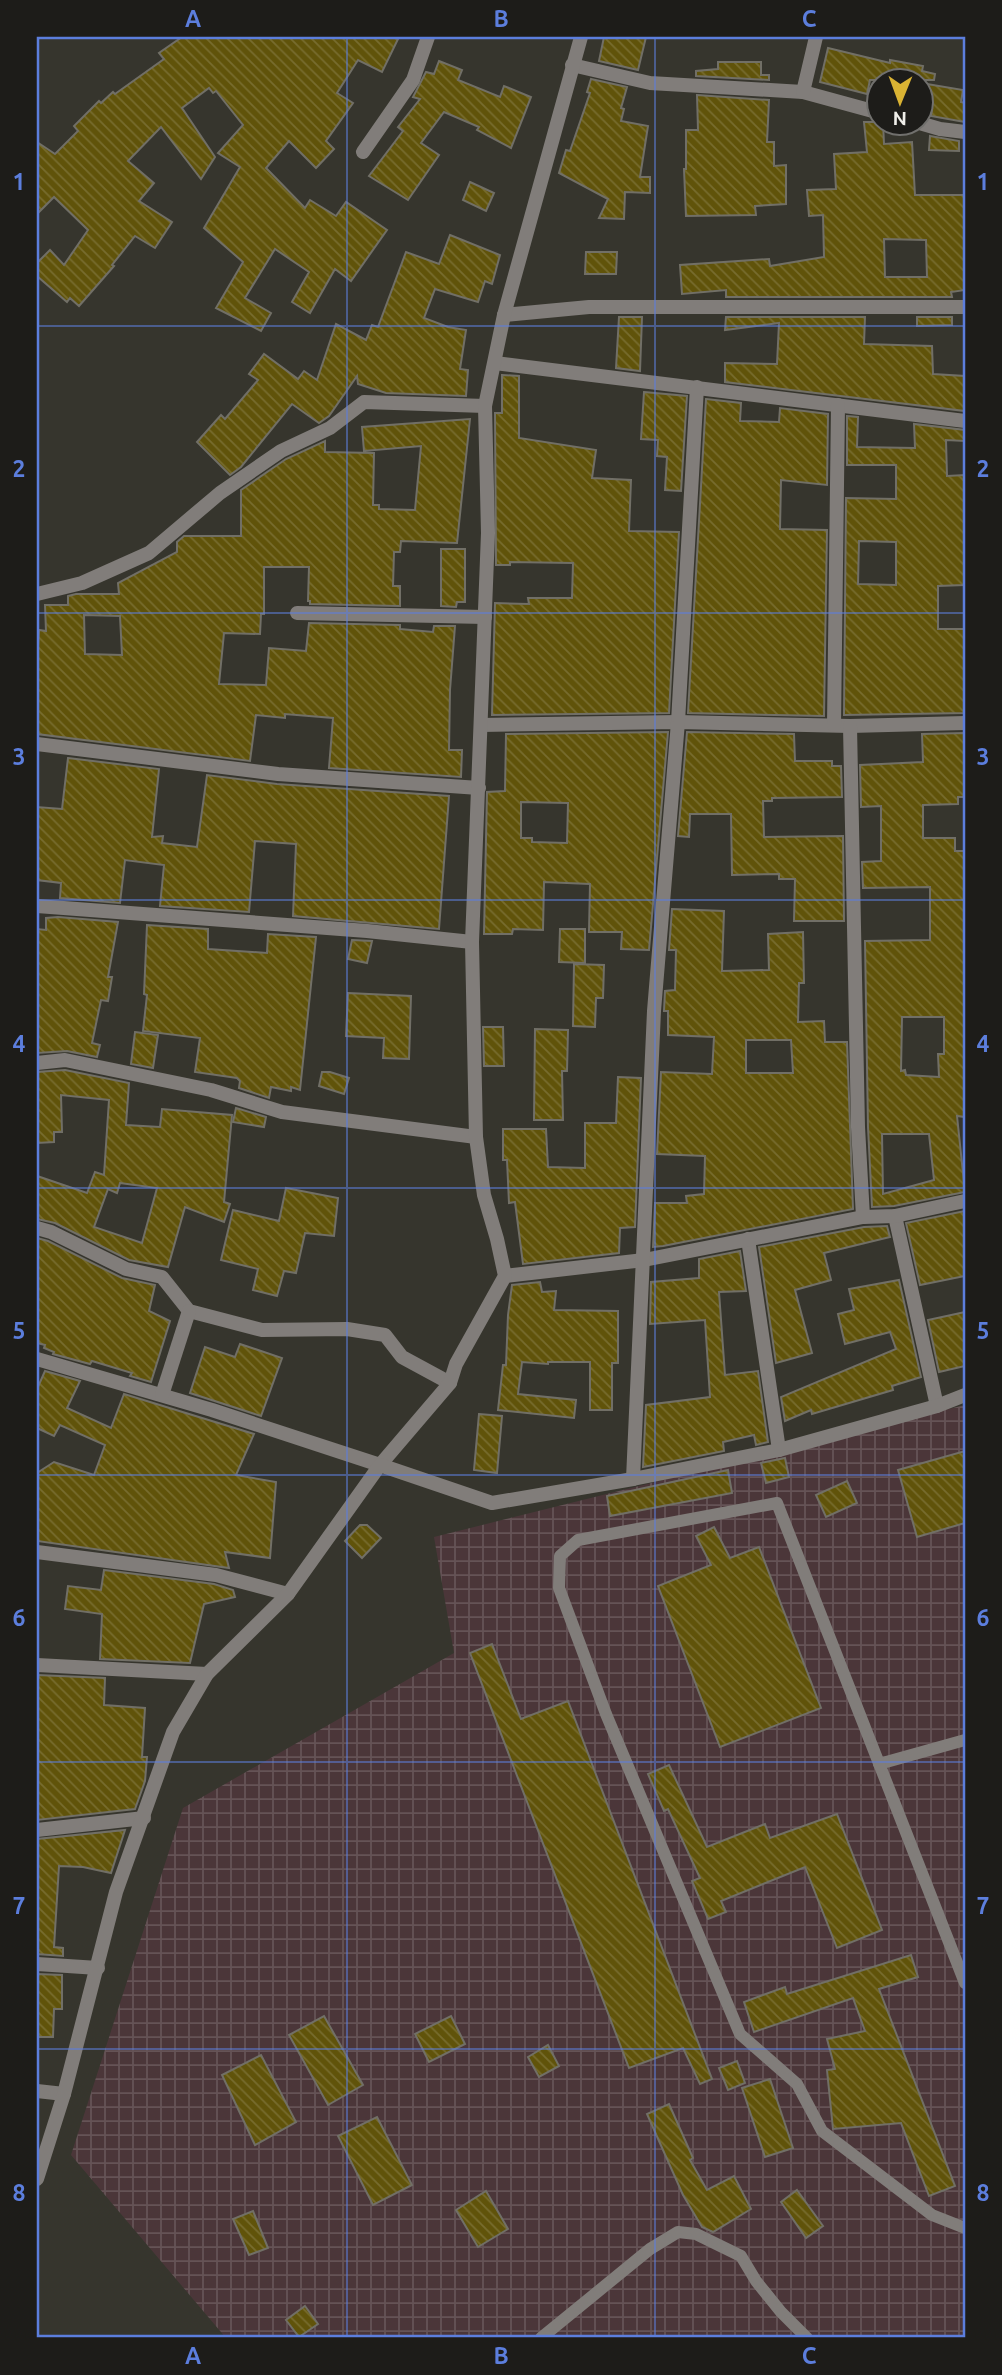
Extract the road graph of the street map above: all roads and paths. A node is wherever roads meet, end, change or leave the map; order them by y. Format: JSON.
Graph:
{"nodes":[{"id":1,"x":428,"y":37,"type":"edge"},
{"id":2,"x":581,"y":37,"type":"edge"},
{"id":3,"x":816,"y":37,"type":"edge"},
{"id":4,"x":572,"y":65,"type":"junction"},
{"id":5,"x":803,"y":92,"type":"junction"},
{"id":6,"x":866,"y":109,"type":"edge"},
{"id":7,"x":936,"y":128,"type":"edge"},
{"id":8,"x":965,"y":132,"type":"edge"},
{"id":9,"x":363,"y":152,"type":"dead end"},
{"id":10,"x":965,"y":307,"type":"edge"},
{"id":11,"x":504,"y":314,"type":"junction"},
{"id":12,"x":495,"y":363,"type":"junction"},
{"id":13,"x":697,"y":387,"type":"junction"},
{"id":14,"x":838,"y":405,"type":"junction"},
{"id":15,"x":485,"y":406,"type":"junction"},
{"id":16,"x":965,"y":421,"type":"edge"},
{"id":17,"x":37,"y":594,"type":"edge"},
{"id":18,"x":297,"y":613,"type":"dead end"},
{"id":19,"x":485,"y":617,"type":"junction"},
{"id":20,"x":678,"y":722,"type":"junction"},
{"id":21,"x":965,"y":723,"type":"edge"},
{"id":22,"x":834,"y":724,"type":"junction"},
{"id":23,"x":481,"y":725,"type":"junction"},
{"id":24,"x":850,"y":726,"type":"junction"},
{"id":25,"x":37,"y":744,"type":"edge"},
{"id":26,"x":479,"y":788,"type":"junction"},
{"id":27,"x":37,"y":906,"type":"edge"},
{"id":28,"x":472,"y":942,"type":"junction"},
{"id":29,"x":37,"y":1063,"type":"edge"},
{"id":30,"x":476,"y":1137,"type":"junction"},
{"id":31,"x":965,"y":1201,"type":"edge"},
{"id":32,"x":895,"y":1216,"type":"junction"},
{"id":33,"x":863,"y":1217,"type":"junction"},
{"id":34,"x":37,"y":1228,"type":"edge"},
{"id":35,"x":748,"y":1239,"type":"junction"},
{"id":36,"x":644,"y":1260,"type":"junction"},
{"id":37,"x":505,"y":1276,"type":"junction"},
{"id":38,"x":189,"y":1311,"type":"junction"},
{"id":39,"x":37,"y":1359,"type":"edge"},
{"id":40,"x":450,"y":1383,"type":"junction"},
{"id":41,"x":162,"y":1395,"type":"junction"},
{"id":42,"x":965,"y":1395,"type":"edge"},
{"id":43,"x":937,"y":1406,"type":"junction"},
{"id":44,"x":779,"y":1450,"type":"junction"},
{"id":45,"x":380,"y":1465,"type":"junction"},
{"id":46,"x":633,"y":1479,"type":"junction"},
{"id":47,"x":37,"y":1552,"type":"edge"},
{"id":48,"x":288,"y":1594,"type":"junction"},
{"id":49,"x":37,"y":1665,"type":"edge"},
{"id":50,"x":207,"y":1674,"type":"junction"},
{"id":51,"x":965,"y":1740,"type":"edge"},
{"id":52,"x":879,"y":1765,"type":"junction"},
{"id":53,"x":144,"y":1818,"type":"junction"},
{"id":54,"x":37,"y":1830,"type":"edge"},
{"id":55,"x":37,"y":1964,"type":"edge"},
{"id":56,"x":98,"y":1968,"type":"junction"},
{"id":57,"x":965,"y":1983,"type":"edge"},
{"id":58,"x":37,"y":2091,"type":"edge"},
{"id":59,"x":64,"y":2094,"type":"junction"},
{"id":60,"x":37,"y":2179,"type":"edge"},
{"id":61,"x":965,"y":2228,"type":"edge"},
{"id":62,"x":541,"y":2338,"type":"edge"},
{"id":63,"x":807,"y":2338,"type":"edge"}],
"edges":[{"from":1,"to":9,"type":"street"},
{"from":2,"to":4,"type":"street"},
{"from":3,"to":5,"type":"street"},
{"from":4,"to":5,"type":"street"},
{"from":4,"to":11,"type":"street"},
{"from":5,"to":6,"type":"street"},
{"from":7,"to":8,"type":"street"},
{"from":10,"to":11,"type":"street"},
{"from":11,"to":12,"type":"street"},
{"from":12,"to":13,"type":"street"},
{"from":12,"to":15,"type":"street"},
{"from":13,"to":14,"type":"street"},
{"from":13,"to":20,"type":"street"},
{"from":14,"to":16,"type":"street"},
{"from":14,"to":22,"type":"street"},
{"from":15,"to":17,"type":"street"},
{"from":15,"to":19,"type":"street"},
{"from":18,"to":19,"type":"street"},
{"from":19,"to":23,"type":"street"},
{"from":20,"to":22,"type":"street"},
{"from":20,"to":23,"type":"street"},
{"from":20,"to":36,"type":"street"},
{"from":21,"to":24,"type":"street"},
{"from":22,"to":24,"type":"street"},
{"from":23,"to":26,"type":"street"},
{"from":24,"to":33,"type":"street"},
{"from":25,"to":26,"type":"street"},
{"from":26,"to":28,"type":"street"},
{"from":27,"to":28,"type":"street"},
{"from":28,"to":30,"type":"street"},
{"from":29,"to":30,"type":"street"},
{"from":30,"to":37,"type":"street"},
{"from":31,"to":32,"type":"street"},
{"from":32,"to":33,"type":"street"},
{"from":32,"to":43,"type":"street"},
{"from":33,"to":35,"type":"street"},
{"from":34,"to":38,"type":"street"},
{"from":35,"to":36,"type":"street"},
{"from":35,"to":44,"type":"street"},
{"from":36,"to":37,"type":"street"},
{"from":36,"to":46,"type":"street"},
{"from":37,"to":40,"type":"street"},
{"from":38,"to":40,"type":"street"},
{"from":38,"to":41,"type":"street"},
{"from":39,"to":41,"type":"street"},
{"from":40,"to":45,"type":"street"},
{"from":41,"to":45,"type":"street"},
{"from":42,"to":43,"type":"street"},
{"from":43,"to":44,"type":"street"},
{"from":44,"to":46,"type":"street"},
{"from":45,"to":46,"type":"street"},
{"from":45,"to":48,"type":"street"},
{"from":47,"to":48,"type":"street"},
{"from":48,"to":50,"type":"street"},
{"from":49,"to":50,"type":"street"},
{"from":50,"to":53,"type":"street"},
{"from":51,"to":52,"type":"lane"},
{"from":52,"to":57,"type":"lane"},
{"from":52,"to":61,"type":"lane"},
{"from":53,"to":54,"type":"street"},
{"from":53,"to":56,"type":"street"},
{"from":55,"to":56,"type":"street"},
{"from":56,"to":59,"type":"street"},
{"from":58,"to":59,"type":"street"},
{"from":59,"to":60,"type":"street"},
{"from":62,"to":63,"type":"lane"}]}
